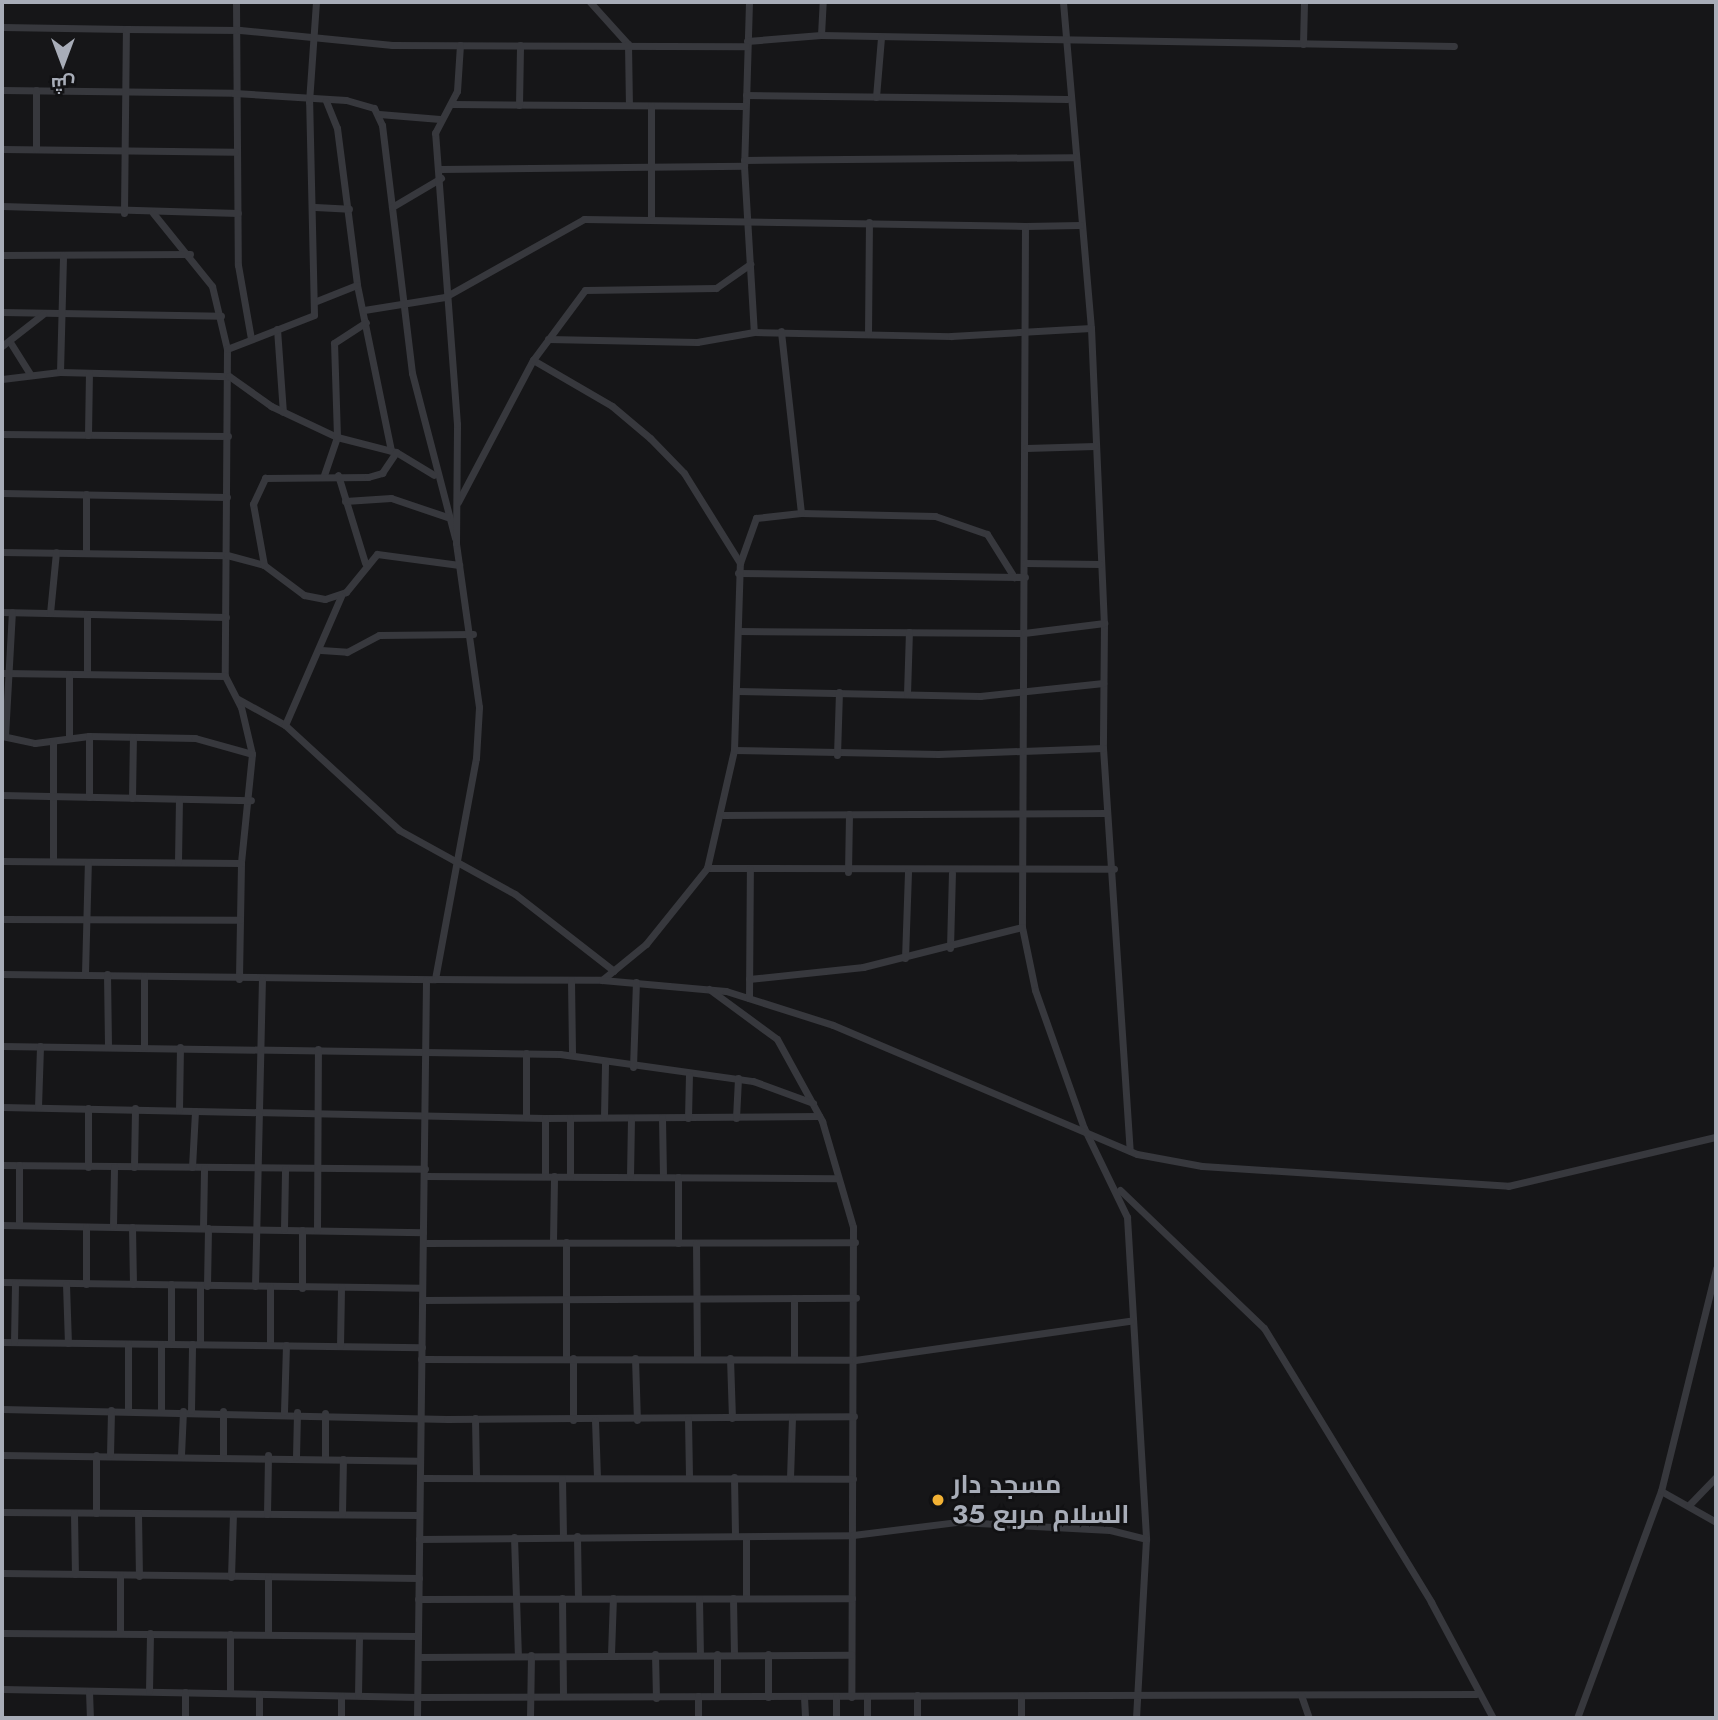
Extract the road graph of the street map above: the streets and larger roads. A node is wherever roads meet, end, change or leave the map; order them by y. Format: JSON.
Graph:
{"nodes":[{"id":1,"x":236,"y":2,"type":"edge"},
{"id":2,"x":316,"y":2,"type":"edge"},
{"id":3,"x":593,"y":2,"type":"edge"},
{"id":4,"x":749,"y":2,"type":"edge"},
{"id":5,"x":823,"y":2,"type":"edge"},
{"id":6,"x":1063,"y":2,"type":"edge"},
{"id":7,"x":1304,"y":2,"type":"edge"},
{"id":8,"x":2,"y":27,"type":"edge"},
{"id":9,"x":126,"y":29,"type":"junction"},
{"id":10,"x":240,"y":30,"type":"junction"},
{"id":11,"x":821,"y":35,"type":"junction"},
{"id":12,"x":881,"y":37,"type":"junction"},
{"id":13,"x":316,"y":38,"type":"junction"},
{"id":14,"x":1063,"y":41,"type":"junction"},
{"id":15,"x":747,"y":43,"type":"junction"},
{"id":16,"x":628,"y":44,"type":"junction"},
{"id":17,"x":1303,"y":44,"type":"junction"},
{"id":18,"x":460,"y":45,"type":"junction"},
{"id":19,"x":520,"y":45,"type":"junction"},
{"id":20,"x":1454,"y":46,"type":"dead end"},
{"id":21,"x":2,"y":90,"type":"edge"},
{"id":22,"x":36,"y":90,"type":"junction"},
{"id":23,"x":124,"y":91,"type":"junction"},
{"id":24,"x":234,"y":93,"type":"junction"},
{"id":25,"x":746,"y":95,"type":"junction"},
{"id":26,"x":876,"y":97,"type":"junction"},
{"id":27,"x":1067,"y":99,"type":"junction"},
{"id":28,"x":326,"y":101,"type":"junction"},
{"id":29,"x":309,"y":102,"type":"junction"},
{"id":30,"x":453,"y":104,"type":"junction"},
{"id":31,"x":519,"y":105,"type":"junction"},
{"id":32,"x":629,"y":105,"type":"junction"},
{"id":33,"x":652,"y":106,"type":"junction"},
{"id":34,"x":745,"y":106,"type":"junction"},
{"id":35,"x":379,"y":114,"type":"junction"},
{"id":36,"x":440,"y":118,"type":"junction"},
{"id":37,"x":2,"y":149,"type":"edge"},
{"id":38,"x":36,"y":149,"type":"junction"},
{"id":39,"x":123,"y":150,"type":"junction"},
{"id":40,"x":235,"y":152,"type":"junction"},
{"id":41,"x":1073,"y":157,"type":"junction"},
{"id":42,"x":744,"y":163,"type":"junction"},
{"id":43,"x":651,"y":165,"type":"junction"},
{"id":44,"x":440,"y":174,"type":"junction"},
{"id":45,"x":2,"y":206,"type":"edge"},
{"id":46,"x":315,"y":207,"type":"junction"},
{"id":47,"x":392,"y":207,"type":"junction"},
{"id":48,"x":349,"y":209,"type":"junction"},
{"id":49,"x":124,"y":213,"type":"junction"},
{"id":50,"x":153,"y":213,"type":"junction"},
{"id":51,"x":238,"y":213,"type":"junction"},
{"id":52,"x":651,"y":220,"type":"junction"},
{"id":53,"x":746,"y":220,"type":"junction"},
{"id":54,"x":869,"y":222,"type":"junction"},
{"id":55,"x":1080,"y":225,"type":"junction"},
{"id":56,"x":1025,"y":226,"type":"junction"},
{"id":57,"x":190,"y":254,"type":"junction"},
{"id":58,"x":2,"y":255,"type":"edge"},
{"id":59,"x":63,"y":255,"type":"junction"},
{"id":60,"x":750,"y":264,"type":"junction"},
{"id":61,"x":358,"y":285,"type":"junction"},
{"id":62,"x":445,"y":297,"type":"junction"},
{"id":63,"x":314,"y":302,"type":"junction"},
{"id":64,"x":402,"y":309,"type":"junction"},
{"id":65,"x":364,"y":310,"type":"junction"},
{"id":66,"x":2,"y":312,"type":"edge"},
{"id":67,"x":43,"y":314,"type":"junction"},
{"id":68,"x":61,"y":315,"type":"junction"},
{"id":69,"x":221,"y":316,"type":"junction"},
{"id":70,"x":366,"y":322,"type":"junction"},
{"id":71,"x":1091,"y":328,"type":"junction"},
{"id":72,"x":277,"y":329,"type":"junction"},
{"id":73,"x":781,"y":331,"type":"junction"},
{"id":74,"x":754,"y":332,"type":"junction"},
{"id":75,"x":1028,"y":332,"type":"junction"},
{"id":76,"x":868,"y":334,"type":"junction"},
{"id":77,"x":251,"y":338,"type":"junction"},
{"id":78,"x":548,"y":339,"type":"junction"},
{"id":79,"x":10,"y":342,"type":"junction"},
{"id":80,"x":2,"y":346,"type":"edge"},
{"id":81,"x":226,"y":349,"type":"junction"},
{"id":82,"x":533,"y":360,"type":"junction"},
{"id":83,"x":60,"y":372,"type":"junction"},
{"id":84,"x":89,"y":373,"type":"junction"},
{"id":85,"x":30,"y":374,"type":"junction"},
{"id":86,"x":229,"y":376,"type":"junction"},
{"id":87,"x":2,"y":379,"type":"edge"},
{"id":88,"x":284,"y":412,"type":"junction"},
{"id":89,"x":2,"y":434,"type":"edge"},
{"id":90,"x":88,"y":435,"type":"junction"},
{"id":91,"x":228,"y":436,"type":"junction"},
{"id":92,"x":337,"y":437,"type":"junction"},
{"id":93,"x":1095,"y":446,"type":"junction"},
{"id":94,"x":1026,"y":448,"type":"junction"},
{"id":95,"x":393,"y":452,"type":"junction"},
{"id":96,"x":324,"y":475,"type":"junction"},
{"id":97,"x":338,"y":475,"type":"junction"},
{"id":98,"x":434,"y":475,"type":"junction"},
{"id":99,"x":2,"y":493,"type":"edge"},
{"id":100,"x":86,"y":494,"type":"junction"},
{"id":101,"x":228,"y":497,"type":"junction"},
{"id":102,"x":345,"y":501,"type":"junction"},
{"id":103,"x":457,"y":505,"type":"junction"},
{"id":104,"x":801,"y":513,"type":"junction"},
{"id":105,"x":447,"y":517,"type":"junction"},
{"id":106,"x":456,"y":543,"type":"junction"},
{"id":107,"x":2,"y":552,"type":"edge"},
{"id":108,"x":56,"y":552,"type":"junction"},
{"id":109,"x":86,"y":553,"type":"junction"},
{"id":110,"x":226,"y":555,"type":"junction"},
{"id":111,"x":365,"y":563,"type":"junction"},
{"id":112,"x":740,"y":563,"type":"junction"},
{"id":113,"x":1025,"y":563,"type":"junction"},
{"id":114,"x":1100,"y":564,"type":"junction"},
{"id":115,"x":264,"y":565,"type":"junction"},
{"id":116,"x":459,"y":565,"type":"junction"},
{"id":117,"x":738,"y":573,"type":"junction"},
{"id":118,"x":1014,"y":577,"type":"junction"},
{"id":119,"x":1025,"y":577,"type":"junction"},
{"id":120,"x":341,"y":596,"type":"junction"},
{"id":121,"x":2,"y":612,"type":"edge"},
{"id":122,"x":12,"y":612,"type":"junction"},
{"id":123,"x":50,"y":613,"type":"junction"},
{"id":124,"x":87,"y":614,"type":"junction"},
{"id":125,"x":226,"y":617,"type":"junction"},
{"id":126,"x":1104,"y":623,"type":"junction"},
{"id":127,"x":737,"y":631,"type":"junction"},
{"id":128,"x":909,"y":632,"type":"junction"},
{"id":129,"x":1024,"y":633,"type":"junction"},
{"id":130,"x":473,"y":634,"type":"junction"},
{"id":131,"x":321,"y":650,"type":"junction"},
{"id":132,"x":2,"y":673,"type":"edge"},
{"id":133,"x":12,"y":673,"type":"junction"},
{"id":134,"x":69,"y":674,"type":"junction"},
{"id":135,"x":87,"y":674,"type":"junction"},
{"id":136,"x":225,"y":676,"type":"junction"},
{"id":137,"x":1103,"y":683,"type":"junction"},
{"id":138,"x":1025,"y":689,"type":"junction"},
{"id":139,"x":737,"y":691,"type":"junction"},
{"id":140,"x":839,"y":692,"type":"junction"},
{"id":141,"x":907,"y":694,"type":"junction"},
{"id":142,"x":237,"y":699,"type":"junction"},
{"id":143,"x":285,"y":725,"type":"junction"},
{"id":144,"x":3,"y":736,"type":"edge"},
{"id":145,"x":89,"y":736,"type":"junction"},
{"id":146,"x":69,"y":737,"type":"junction"},
{"id":147,"x":133,"y":737,"type":"junction"},
{"id":148,"x":53,"y":741,"type":"junction"},
{"id":149,"x":1103,"y":748,"type":"junction"},
{"id":150,"x":734,"y":750,"type":"junction"},
{"id":151,"x":1025,"y":750,"type":"junction"},
{"id":152,"x":252,"y":754,"type":"junction"},
{"id":153,"x":837,"y":755,"type":"junction"},
{"id":154,"x":2,"y":795,"type":"edge"},
{"id":155,"x":55,"y":796,"type":"junction"},
{"id":156,"x":89,"y":797,"type":"junction"},
{"id":157,"x":132,"y":798,"type":"junction"},
{"id":158,"x":179,"y":799,"type":"junction"},
{"id":159,"x":251,"y":800,"type":"junction"},
{"id":160,"x":1023,"y":813,"type":"junction"},
{"id":161,"x":1107,"y":813,"type":"junction"},
{"id":162,"x":849,"y":814,"type":"junction"},
{"id":163,"x":723,"y":815,"type":"junction"},
{"id":164,"x":2,"y":861,"type":"edge"},
{"id":165,"x":53,"y":861,"type":"junction"},
{"id":166,"x":88,"y":862,"type":"junction"},
{"id":167,"x":178,"y":862,"type":"junction"},
{"id":168,"x":458,"y":862,"type":"junction"},
{"id":169,"x":241,"y":863,"type":"junction"},
{"id":170,"x":707,"y":868,"type":"junction"},
{"id":171,"x":750,"y":869,"type":"junction"},
{"id":172,"x":1114,"y":869,"type":"junction"},
{"id":173,"x":848,"y":872,"type":"junction"},
{"id":174,"x":908,"y":872,"type":"junction"},
{"id":175,"x":952,"y":873,"type":"junction"},
{"id":176,"x":1023,"y":873,"type":"junction"},
{"id":177,"x":2,"y":919,"type":"edge"},
{"id":178,"x":87,"y":919,"type":"junction"},
{"id":179,"x":240,"y":920,"type":"junction"},
{"id":180,"x":1022,"y":928,"type":"junction"},
{"id":181,"x":950,"y":948,"type":"junction"},
{"id":182,"x":905,"y":958,"type":"junction"},
{"id":183,"x":614,"y":971,"type":"junction"},
{"id":184,"x":85,"y":973,"type":"junction"},
{"id":185,"x":2,"y":974,"type":"edge"},
{"id":186,"x":107,"y":974,"type":"junction"},
{"id":187,"x":144,"y":976,"type":"junction"},
{"id":188,"x":239,"y":979,"type":"junction"},
{"id":189,"x":262,"y":979,"type":"junction"},
{"id":190,"x":435,"y":979,"type":"junction"},
{"id":191,"x":749,"y":979,"type":"junction"},
{"id":192,"x":426,"y":980,"type":"junction"},
{"id":193,"x":571,"y":980,"type":"junction"},
{"id":194,"x":602,"y":980,"type":"junction"},
{"id":195,"x":636,"y":982,"type":"junction"},
{"id":196,"x":706,"y":986,"type":"junction"},
{"id":197,"x":749,"y":998,"type":"junction"},
{"id":198,"x":40,"y":1045,"type":"junction"},
{"id":199,"x":2,"y":1046,"type":"edge"},
{"id":200,"x":108,"y":1046,"type":"junction"},
{"id":201,"x":144,"y":1047,"type":"junction"},
{"id":202,"x":180,"y":1047,"type":"junction"},
{"id":203,"x":260,"y":1047,"type":"junction"},
{"id":204,"x":425,"y":1048,"type":"junction"},
{"id":205,"x":318,"y":1049,"type":"junction"},
{"id":206,"x":526,"y":1053,"type":"junction"},
{"id":207,"x":572,"y":1055,"type":"junction"},
{"id":208,"x":605,"y":1063,"type":"junction"},
{"id":209,"x":633,"y":1068,"type":"junction"},
{"id":210,"x":689,"y":1075,"type":"junction"},
{"id":211,"x":738,"y":1078,"type":"junction"},
{"id":212,"x":813,"y":1103,"type":"junction"},
{"id":213,"x":2,"y":1107,"type":"edge"},
{"id":214,"x":37,"y":1107,"type":"junction"},
{"id":215,"x":88,"y":1108,"type":"junction"},
{"id":216,"x":135,"y":1108,"type":"junction"},
{"id":217,"x":179,"y":1110,"type":"junction"},
{"id":218,"x":195,"y":1111,"type":"junction"},
{"id":219,"x":258,"y":1111,"type":"junction"},
{"id":220,"x":318,"y":1112,"type":"junction"},
{"id":221,"x":424,"y":1115,"type":"junction"},
{"id":222,"x":819,"y":1116,"type":"junction"},
{"id":223,"x":526,"y":1117,"type":"junction"},
{"id":224,"x":604,"y":1117,"type":"junction"},
{"id":225,"x":545,"y":1118,"type":"junction"},
{"id":226,"x":570,"y":1118,"type":"junction"},
{"id":227,"x":631,"y":1118,"type":"junction"},
{"id":228,"x":662,"y":1118,"type":"junction"},
{"id":229,"x":688,"y":1118,"type":"junction"},
{"id":230,"x":736,"y":1118,"type":"junction"},
{"id":231,"x":1084,"y":1128,"type":"junction"},
{"id":232,"x":1716,"y":1138,"type":"edge"},
{"id":233,"x":1130,"y":1150,"type":"junction"},
{"id":234,"x":2,"y":1165,"type":"edge"},
{"id":235,"x":19,"y":1165,"type":"junction"},
{"id":236,"x":88,"y":1167,"type":"junction"},
{"id":237,"x":114,"y":1167,"type":"junction"},
{"id":238,"x":134,"y":1167,"type":"junction"},
{"id":239,"x":192,"y":1167,"type":"junction"},
{"id":240,"x":204,"y":1168,"type":"junction"},
{"id":241,"x":257,"y":1168,"type":"junction"},
{"id":242,"x":285,"y":1168,"type":"junction"},
{"id":243,"x":318,"y":1168,"type":"junction"},
{"id":244,"x":425,"y":1172,"type":"junction"},
{"id":245,"x":545,"y":1176,"type":"junction"},
{"id":246,"x":554,"y":1176,"type":"junction"},
{"id":247,"x":570,"y":1176,"type":"junction"},
{"id":248,"x":630,"y":1176,"type":"junction"},
{"id":249,"x":663,"y":1176,"type":"junction"},
{"id":250,"x":678,"y":1177,"type":"junction"},
{"id":251,"x":836,"y":1178,"type":"junction"},
{"id":252,"x":1114,"y":1185,"type":"junction"},
{"id":253,"x":2,"y":1225,"type":"edge"},
{"id":254,"x":19,"y":1225,"type":"junction"},
{"id":255,"x":113,"y":1226,"type":"junction"},
{"id":256,"x":86,"y":1227,"type":"junction"},
{"id":257,"x":132,"y":1227,"type":"junction"},
{"id":258,"x":205,"y":1228,"type":"junction"},
{"id":259,"x":254,"y":1229,"type":"junction"},
{"id":260,"x":284,"y":1229,"type":"junction"},
{"id":261,"x":303,"y":1230,"type":"junction"},
{"id":262,"x":317,"y":1230,"type":"junction"},
{"id":263,"x":423,"y":1231,"type":"junction"},
{"id":264,"x":855,"y":1241,"type":"junction"},
{"id":265,"x":422,"y":1242,"type":"junction"},
{"id":266,"x":553,"y":1242,"type":"junction"},
{"id":267,"x":566,"y":1242,"type":"junction"},
{"id":268,"x":678,"y":1243,"type":"junction"},
{"id":269,"x":696,"y":1243,"type":"junction"},
{"id":270,"x":1716,"y":1268,"type":"edge"},
{"id":271,"x":2,"y":1282,"type":"edge"},
{"id":272,"x":15,"y":1283,"type":"junction"},
{"id":273,"x":66,"y":1284,"type":"junction"},
{"id":274,"x":86,"y":1284,"type":"junction"},
{"id":275,"x":133,"y":1284,"type":"junction"},
{"id":276,"x":171,"y":1284,"type":"junction"},
{"id":277,"x":203,"y":1286,"type":"junction"},
{"id":278,"x":255,"y":1286,"type":"junction"},
{"id":279,"x":270,"y":1287,"type":"junction"},
{"id":280,"x":341,"y":1287,"type":"junction"},
{"id":281,"x":302,"y":1288,"type":"junction"},
{"id":282,"x":422,"y":1288,"type":"junction"},
{"id":283,"x":697,"y":1298,"type":"junction"},
{"id":284,"x":794,"y":1298,"type":"junction"},
{"id":285,"x":856,"y":1298,"type":"junction"},
{"id":286,"x":566,"y":1299,"type":"junction"},
{"id":287,"x":422,"y":1300,"type":"junction"},
{"id":288,"x":1130,"y":1321,"type":"junction"},
{"id":289,"x":2,"y":1342,"type":"edge"},
{"id":290,"x":15,"y":1342,"type":"junction"},
{"id":291,"x":68,"y":1343,"type":"junction"},
{"id":292,"x":128,"y":1344,"type":"junction"},
{"id":293,"x":161,"y":1344,"type":"junction"},
{"id":294,"x":196,"y":1344,"type":"junction"},
{"id":295,"x":270,"y":1344,"type":"junction"},
{"id":296,"x":171,"y":1345,"type":"junction"},
{"id":297,"x":286,"y":1345,"type":"junction"},
{"id":298,"x":340,"y":1346,"type":"junction"},
{"id":299,"x":422,"y":1347,"type":"junction"},
{"id":300,"x":569,"y":1358,"type":"junction"},
{"id":301,"x":635,"y":1358,"type":"junction"},
{"id":302,"x":697,"y":1358,"type":"junction"},
{"id":303,"x":730,"y":1358,"type":"junction"},
{"id":304,"x":421,"y":1359,"type":"junction"},
{"id":305,"x":794,"y":1359,"type":"junction"},
{"id":306,"x":855,"y":1360,"type":"junction"},
{"id":307,"x":2,"y":1409,"type":"edge"},
{"id":308,"x":111,"y":1410,"type":"junction"},
{"id":309,"x":128,"y":1410,"type":"junction"},
{"id":310,"x":161,"y":1410,"type":"junction"},
{"id":311,"x":187,"y":1411,"type":"junction"},
{"id":312,"x":222,"y":1411,"type":"junction"},
{"id":313,"x":284,"y":1412,"type":"junction"},
{"id":314,"x":297,"y":1412,"type":"junction"},
{"id":315,"x":325,"y":1413,"type":"junction"},
{"id":316,"x":421,"y":1414,"type":"junction"},
{"id":317,"x":854,"y":1416,"type":"junction"},
{"id":318,"x":792,"y":1417,"type":"junction"},
{"id":319,"x":475,"y":1418,"type":"junction"},
{"id":320,"x":732,"y":1418,"type":"junction"},
{"id":321,"x":688,"y":1419,"type":"junction"},
{"id":322,"x":573,"y":1420,"type":"junction"},
{"id":323,"x":595,"y":1420,"type":"junction"},
{"id":324,"x":637,"y":1420,"type":"junction"},
{"id":325,"x":2,"y":1455,"type":"edge"},
{"id":326,"x":96,"y":1455,"type":"junction"},
{"id":327,"x":110,"y":1455,"type":"junction"},
{"id":328,"x":181,"y":1455,"type":"junction"},
{"id":329,"x":222,"y":1455,"type":"junction"},
{"id":330,"x":268,"y":1455,"type":"junction"},
{"id":331,"x":296,"y":1457,"type":"junction"},
{"id":332,"x":325,"y":1458,"type":"junction"},
{"id":333,"x":343,"y":1459,"type":"junction"},
{"id":334,"x":420,"y":1461,"type":"junction"},
{"id":335,"x":734,"y":1477,"type":"junction"},
{"id":336,"x":1716,"y":1477,"type":"edge"},
{"id":337,"x":420,"y":1478,"type":"junction"},
{"id":338,"x":476,"y":1478,"type":"junction"},
{"id":339,"x":597,"y":1478,"type":"junction"},
{"id":340,"x":689,"y":1478,"type":"junction"},
{"id":341,"x":790,"y":1478,"type":"junction"},
{"id":342,"x":562,"y":1479,"type":"junction"},
{"id":343,"x":853,"y":1479,"type":"junction"},
{"id":344,"x":1661,"y":1491,"type":"junction"},
{"id":345,"x":1689,"y":1505,"type":"junction"},
{"id":346,"x":2,"y":1512,"type":"edge"},
{"id":347,"x":74,"y":1513,"type":"junction"},
{"id":348,"x":96,"y":1513,"type":"junction"},
{"id":349,"x":138,"y":1514,"type":"junction"},
{"id":350,"x":267,"y":1514,"type":"junction"},
{"id":351,"x":342,"y":1514,"type":"junction"},
{"id":352,"x":233,"y":1515,"type":"junction"},
{"id":353,"x":419,"y":1515,"type":"junction"},
{"id":354,"x":1716,"y":1522,"type":"edge"},
{"id":355,"x":853,"y":1535,"type":"junction"},
{"id":356,"x":563,"y":1536,"type":"junction"},
{"id":357,"x":577,"y":1536,"type":"junction"},
{"id":358,"x":735,"y":1536,"type":"junction"},
{"id":359,"x":514,"y":1537,"type":"junction"},
{"id":360,"x":746,"y":1537,"type":"junction"},
{"id":361,"x":419,"y":1539,"type":"junction"},
{"id":362,"x":1146,"y":1539,"type":"junction"},
{"id":363,"x":2,"y":1573,"type":"edge"},
{"id":364,"x":75,"y":1574,"type":"junction"},
{"id":365,"x":120,"y":1576,"type":"junction"},
{"id":366,"x":139,"y":1576,"type":"junction"},
{"id":367,"x":231,"y":1577,"type":"junction"},
{"id":368,"x":268,"y":1578,"type":"junction"},
{"id":369,"x":419,"y":1578,"type":"junction"},
{"id":370,"x":562,"y":1598,"type":"junction"},
{"id":371,"x":578,"y":1598,"type":"junction"},
{"id":372,"x":613,"y":1598,"type":"junction"},
{"id":373,"x":733,"y":1598,"type":"junction"},
{"id":374,"x":746,"y":1598,"type":"junction"},
{"id":375,"x":852,"y":1598,"type":"junction"},
{"id":376,"x":418,"y":1599,"type":"junction"},
{"id":377,"x":699,"y":1599,"type":"junction"},
{"id":378,"x":516,"y":1600,"type":"junction"},
{"id":379,"x":120,"y":1632,"type":"junction"},
{"id":380,"x":2,"y":1633,"type":"edge"},
{"id":381,"x":150,"y":1633,"type":"junction"},
{"id":382,"x":230,"y":1634,"type":"junction"},
{"id":383,"x":268,"y":1634,"type":"junction"},
{"id":384,"x":418,"y":1636,"type":"junction"},
{"id":385,"x":359,"y":1637,"type":"junction"},
{"id":386,"x":563,"y":1654,"type":"junction"},
{"id":387,"x":611,"y":1654,"type":"junction"},
{"id":388,"x":655,"y":1654,"type":"junction"},
{"id":389,"x":700,"y":1654,"type":"junction"},
{"id":390,"x":716,"y":1654,"type":"junction"},
{"id":391,"x":734,"y":1654,"type":"junction"},
{"id":392,"x":768,"y":1654,"type":"junction"},
{"id":393,"x":518,"y":1655,"type":"junction"},
{"id":394,"x":531,"y":1655,"type":"junction"},
{"id":395,"x":851,"y":1655,"type":"junction"},
{"id":396,"x":418,"y":1657,"type":"junction"},
{"id":397,"x":2,"y":1689,"type":"edge"},
{"id":398,"x":89,"y":1691,"type":"junction"},
{"id":399,"x":149,"y":1691,"type":"junction"},
{"id":400,"x":186,"y":1692,"type":"junction"},
{"id":401,"x":230,"y":1693,"type":"junction"},
{"id":402,"x":259,"y":1694,"type":"junction"},
{"id":403,"x":1476,"y":1694,"type":"junction"},
{"id":404,"x":358,"y":1695,"type":"junction"},
{"id":405,"x":917,"y":1695,"type":"junction"},
{"id":406,"x":1301,"y":1695,"type":"junction"},
{"id":407,"x":341,"y":1696,"type":"junction"},
{"id":408,"x":563,"y":1696,"type":"junction"},
{"id":409,"x":698,"y":1696,"type":"junction"},
{"id":410,"x":717,"y":1696,"type":"junction"},
{"id":411,"x":1021,"y":1696,"type":"junction"},
{"id":412,"x":768,"y":1697,"type":"junction"},
{"id":413,"x":804,"y":1697,"type":"junction"},
{"id":414,"x":836,"y":1697,"type":"junction"},
{"id":415,"x":867,"y":1697,"type":"junction"},
{"id":416,"x":1136,"y":1697,"type":"junction"},
{"id":417,"x":418,"y":1698,"type":"junction"},
{"id":418,"x":530,"y":1698,"type":"junction"},
{"id":419,"x":656,"y":1698,"type":"junction"},
{"id":420,"x":851,"y":1698,"type":"junction"},
{"id":421,"x":90,"y":1718,"type":"edge"},
{"id":422,"x":185,"y":1718,"type":"edge"},
{"id":423,"x":259,"y":1718,"type":"edge"},
{"id":424,"x":341,"y":1718,"type":"edge"},
{"id":425,"x":417,"y":1718,"type":"edge"},
{"id":426,"x":530,"y":1718,"type":"edge"},
{"id":427,"x":698,"y":1718,"type":"edge"},
{"id":428,"x":805,"y":1718,"type":"edge"},
{"id":429,"x":836,"y":1718,"type":"edge"},
{"id":430,"x":867,"y":1718,"type":"edge"},
{"id":431,"x":917,"y":1718,"type":"edge"},
{"id":432,"x":1021,"y":1718,"type":"edge"},
{"id":433,"x":1136,"y":1718,"type":"edge"},
{"id":434,"x":1309,"y":1718,"type":"edge"},
{"id":435,"x":1493,"y":1718,"type":"edge"},
{"id":436,"x":1577,"y":1718,"type":"edge"}],
"edges":[{"from":1,"to":10,"type":"street"},
{"from":2,"to":13,"type":"street"},
{"from":3,"to":16,"type":"street"},
{"from":4,"to":15,"type":"street"},
{"from":5,"to":11,"type":"street"},
{"from":6,"to":14,"type":"street"},
{"from":7,"to":17,"type":"street"},
{"from":8,"to":9,"type":"street"},
{"from":9,"to":10,"type":"street"},
{"from":9,"to":23,"type":"street"},
{"from":10,"to":13,"type":"street"},
{"from":10,"to":24,"type":"street"},
{"from":11,"to":12,"type":"street"},
{"from":11,"to":15,"type":"street"},
{"from":12,"to":14,"type":"street"},
{"from":12,"to":26,"type":"street"},
{"from":13,"to":18,"type":"street"},
{"from":13,"to":29,"type":"street"},
{"from":14,"to":17,"type":"street"},
{"from":14,"to":27,"type":"street"},
{"from":15,"to":16,"type":"street"},
{"from":15,"to":25,"type":"street"},
{"from":16,"to":19,"type":"street"},
{"from":16,"to":32,"type":"street"},
{"from":17,"to":20,"type":"street"},
{"from":18,"to":19,"type":"street"},
{"from":18,"to":30,"type":"street"},
{"from":19,"to":31,"type":"street"},
{"from":21,"to":22,"type":"street"},
{"from":22,"to":23,"type":"street"},
{"from":22,"to":38,"type":"street"},
{"from":23,"to":24,"type":"street"},
{"from":23,"to":39,"type":"street"},
{"from":24,"to":29,"type":"street"},
{"from":24,"to":40,"type":"street"},
{"from":25,"to":26,"type":"street"},
{"from":25,"to":34,"type":"street"},
{"from":26,"to":27,"type":"street"},
{"from":27,"to":41,"type":"street"},
{"from":28,"to":29,"type":"street"},
{"from":28,"to":35,"type":"street"},
{"from":28,"to":48,"type":"street"},
{"from":29,"to":46,"type":"street"},
{"from":30,"to":31,"type":"street"},
{"from":30,"to":36,"type":"street"},
{"from":31,"to":32,"type":"street"},
{"from":32,"to":33,"type":"street"},
{"from":33,"to":34,"type":"street"},
{"from":33,"to":43,"type":"street"},
{"from":34,"to":42,"type":"street"},
{"from":35,"to":36,"type":"street"},
{"from":35,"to":47,"type":"street"},
{"from":36,"to":44,"type":"street"},
{"from":37,"to":38,"type":"street"},
{"from":38,"to":39,"type":"street"},
{"from":39,"to":40,"type":"street"},
{"from":39,"to":49,"type":"street"},
{"from":40,"to":51,"type":"street"},
{"from":41,"to":42,"type":"street"},
{"from":41,"to":55,"type":"street"},
{"from":42,"to":43,"type":"street"},
{"from":42,"to":53,"type":"street"},
{"from":43,"to":44,"type":"street"},
{"from":43,"to":52,"type":"street"},
{"from":44,"to":47,"type":"street"},
{"from":44,"to":62,"type":"street"},
{"from":45,"to":49,"type":"street"},
{"from":46,"to":48,"type":"street"},
{"from":46,"to":63,"type":"street"},
{"from":47,"to":64,"type":"street"},
{"from":48,"to":61,"type":"street"},
{"from":49,"to":50,"type":"street"},
{"from":50,"to":51,"type":"street"},
{"from":50,"to":57,"type":"street"},
{"from":51,"to":77,"type":"street"},
{"from":52,"to":53,"type":"street"},
{"from":52,"to":62,"type":"street"},
{"from":53,"to":54,"type":"street"},
{"from":53,"to":60,"type":"street"},
{"from":54,"to":56,"type":"street"},
{"from":54,"to":76,"type":"street"},
{"from":55,"to":56,"type":"street"},
{"from":55,"to":71,"type":"street"},
{"from":56,"to":75,"type":"street"},
{"from":57,"to":59,"type":"street"},
{"from":57,"to":69,"type":"street"},
{"from":58,"to":59,"type":"street"},
{"from":59,"to":68,"type":"street"},
{"from":60,"to":74,"type":"street"},
{"from":60,"to":78,"type":"street"},
{"from":61,"to":63,"type":"street"},
{"from":61,"to":65,"type":"street"},
{"from":62,"to":64,"type":"street"},
{"from":62,"to":103,"type":"street"},
{"from":63,"to":72,"type":"street"},
{"from":64,"to":65,"type":"street"},
{"from":64,"to":98,"type":"street"},
{"from":65,"to":70,"type":"street"},
{"from":66,"to":67,"type":"street"},
{"from":67,"to":68,"type":"street"},
{"from":67,"to":79,"type":"street"},
{"from":68,"to":69,"type":"street"},
{"from":68,"to":83,"type":"street"},
{"from":69,"to":81,"type":"street"},
{"from":70,"to":92,"type":"street"},
{"from":70,"to":95,"type":"street"},
{"from":71,"to":75,"type":"street"},
{"from":71,"to":93,"type":"street"},
{"from":72,"to":77,"type":"street"},
{"from":72,"to":88,"type":"street"},
{"from":73,"to":74,"type":"street"},
{"from":73,"to":76,"type":"street"},
{"from":73,"to":104,"type":"street"},
{"from":74,"to":78,"type":"street"},
{"from":75,"to":76,"type":"street"},
{"from":75,"to":94,"type":"street"},
{"from":77,"to":81,"type":"street"},
{"from":78,"to":82,"type":"street"},
{"from":79,"to":80,"type":"street"},
{"from":79,"to":85,"type":"street"},
{"from":81,"to":86,"type":"street"},
{"from":82,"to":103,"type":"street"},
{"from":82,"to":112,"type":"street"},
{"from":83,"to":84,"type":"street"},
{"from":83,"to":85,"type":"street"},
{"from":84,"to":86,"type":"street"},
{"from":84,"to":90,"type":"street"},
{"from":85,"to":87,"type":"street"},
{"from":86,"to":88,"type":"street"},
{"from":86,"to":91,"type":"street"},
{"from":88,"to":92,"type":"street"},
{"from":89,"to":90,"type":"street"},
{"from":90,"to":91,"type":"street"},
{"from":91,"to":101,"type":"street"},
{"from":92,"to":95,"type":"street"},
{"from":92,"to":96,"type":"street"},
{"from":93,"to":94,"type":"street"},
{"from":93,"to":114,"type":"street"},
{"from":94,"to":113,"type":"street"},
{"from":95,"to":97,"type":"street"},
{"from":95,"to":98,"type":"street"},
{"from":96,"to":97,"type":"street"},
{"from":96,"to":115,"type":"street"},
{"from":97,"to":102,"type":"street"},
{"from":98,"to":105,"type":"street"},
{"from":99,"to":100,"type":"street"},
{"from":100,"to":101,"type":"street"},
{"from":100,"to":109,"type":"street"},
{"from":101,"to":110,"type":"street"},
{"from":102,"to":105,"type":"street"},
{"from":102,"to":111,"type":"street"},
{"from":103,"to":106,"type":"street"},
{"from":104,"to":112,"type":"street"},
{"from":104,"to":118,"type":"street"},
{"from":105,"to":106,"type":"street"},
{"from":106,"to":116,"type":"street"},
{"from":107,"to":108,"type":"street"},
{"from":108,"to":109,"type":"street"},
{"from":108,"to":123,"type":"street"},
{"from":109,"to":110,"type":"street"},
{"from":110,"to":115,"type":"street"},
{"from":110,"to":125,"type":"street"},
{"from":111,"to":116,"type":"street"},
{"from":111,"to":120,"type":"street"},
{"from":112,"to":117,"type":"street"},
{"from":113,"to":114,"type":"street"},
{"from":113,"to":119,"type":"street"},
{"from":114,"to":126,"type":"street"},
{"from":115,"to":120,"type":"street"},
{"from":116,"to":130,"type":"street"},
{"from":117,"to":118,"type":"street"},
{"from":117,"to":127,"type":"street"},
{"from":118,"to":119,"type":"street"},
{"from":119,"to":129,"type":"street"},
{"from":120,"to":131,"type":"street"},
{"from":121,"to":122,"type":"street"},
{"from":122,"to":123,"type":"street"},
{"from":122,"to":133,"type":"street"},
{"from":123,"to":124,"type":"street"},
{"from":124,"to":125,"type":"street"},
{"from":124,"to":135,"type":"street"},
{"from":125,"to":136,"type":"street"},
{"from":126,"to":129,"type":"street"},
{"from":126,"to":137,"type":"street"},
{"from":127,"to":128,"type":"street"},
{"from":127,"to":139,"type":"street"},
{"from":128,"to":129,"type":"street"},
{"from":128,"to":141,"type":"street"},
{"from":129,"to":138,"type":"street"},
{"from":130,"to":131,"type":"street"},
{"from":130,"to":168,"type":"street"},
{"from":131,"to":143,"type":"street"},
{"from":132,"to":133,"type":"street"},
{"from":133,"to":134,"type":"street"},
{"from":133,"to":144,"type":"street"},
{"from":134,"to":135,"type":"street"},
{"from":134,"to":146,"type":"street"},
{"from":135,"to":136,"type":"street"},
{"from":136,"to":142,"type":"street"},
{"from":137,"to":138,"type":"street"},
{"from":137,"to":149,"type":"street"},
{"from":138,"to":141,"type":"street"},
{"from":138,"to":151,"type":"street"},
{"from":139,"to":140,"type":"street"},
{"from":139,"to":150,"type":"street"},
{"from":140,"to":141,"type":"street"},
{"from":140,"to":153,"type":"street"},
{"from":142,"to":143,"type":"street"},
{"from":142,"to":152,"type":"street"},
{"from":143,"to":168,"type":"street"},
{"from":144,"to":148,"type":"street"},
{"from":145,"to":146,"type":"street"},
{"from":145,"to":147,"type":"street"},
{"from":145,"to":156,"type":"street"},
{"from":146,"to":148,"type":"street"},
{"from":147,"to":152,"type":"street"},
{"from":147,"to":157,"type":"street"},
{"from":148,"to":155,"type":"street"},
{"from":149,"to":151,"type":"street"},
{"from":149,"to":161,"type":"street"},
{"from":150,"to":153,"type":"street"},
{"from":150,"to":163,"type":"street"},
{"from":151,"to":153,"type":"street"},
{"from":151,"to":160,"type":"street"},
{"from":152,"to":159,"type":"street"},
{"from":154,"to":155,"type":"street"},
{"from":155,"to":156,"type":"street"},
{"from":155,"to":165,"type":"street"},
{"from":156,"to":157,"type":"street"},
{"from":157,"to":158,"type":"street"},
{"from":158,"to":159,"type":"street"},
{"from":158,"to":167,"type":"street"},
{"from":159,"to":169,"type":"street"},
{"from":160,"to":161,"type":"street"},
{"from":160,"to":162,"type":"street"},
{"from":160,"to":176,"type":"street"},
{"from":161,"to":172,"type":"street"},
{"from":162,"to":163,"type":"street"},
{"from":162,"to":173,"type":"street"},
{"from":163,"to":170,"type":"street"},
{"from":164,"to":165,"type":"street"},
{"from":165,"to":166,"type":"street"},
{"from":166,"to":167,"type":"street"},
{"from":166,"to":178,"type":"street"},
{"from":167,"to":169,"type":"street"},
{"from":168,"to":183,"type":"street"},
{"from":168,"to":190,"type":"street"},
{"from":169,"to":179,"type":"street"},
{"from":170,"to":171,"type":"street"},
{"from":170,"to":183,"type":"street"},
{"from":171,"to":173,"type":"street"},
{"from":171,"to":191,"type":"street"},
{"from":172,"to":176,"type":"street"},
{"from":172,"to":233,"type":"street"},
{"from":173,"to":174,"type":"street"},
{"from":174,"to":175,"type":"street"},
{"from":174,"to":182,"type":"street"},
{"from":175,"to":176,"type":"street"},
{"from":175,"to":181,"type":"street"},
{"from":176,"to":180,"type":"street"},
{"from":177,"to":178,"type":"street"},
{"from":178,"to":179,"type":"street"},
{"from":178,"to":184,"type":"street"},
{"from":179,"to":188,"type":"street"},
{"from":180,"to":181,"type":"street"},
{"from":180,"to":231,"type":"street"},
{"from":181,"to":182,"type":"street"},
{"from":182,"to":191,"type":"street"},
{"from":183,"to":194,"type":"street"},
{"from":184,"to":185,"type":"street"},
{"from":184,"to":186,"type":"street"},
{"from":186,"to":187,"type":"street"},
{"from":186,"to":200,"type":"street"},
{"from":187,"to":188,"type":"street"},
{"from":187,"to":201,"type":"street"},
{"from":188,"to":189,"type":"street"},
{"from":189,"to":192,"type":"street"},
{"from":189,"to":203,"type":"street"},
{"from":190,"to":192,"type":"street"},
{"from":190,"to":193,"type":"street"},
{"from":191,"to":197,"type":"street"},
{"from":192,"to":204,"type":"street"},
{"from":193,"to":194,"type":"street"},
{"from":193,"to":207,"type":"street"},
{"from":194,"to":195,"type":"street"},
{"from":195,"to":196,"type":"street"},
{"from":195,"to":209,"type":"street"},
{"from":196,"to":197,"type":"street"},
{"from":196,"to":212,"type":"street"},
{"from":197,"to":231,"type":"street"},
{"from":198,"to":199,"type":"street"},
{"from":198,"to":200,"type":"street"},
{"from":198,"to":214,"type":"street"},
{"from":200,"to":201,"type":"street"},
{"from":201,"to":202,"type":"street"},
{"from":202,"to":203,"type":"street"},
{"from":202,"to":217,"type":"street"},
{"from":203,"to":205,"type":"street"},
{"from":203,"to":219,"type":"street"},
{"from":204,"to":205,"type":"street"},
{"from":204,"to":206,"type":"street"},
{"from":204,"to":221,"type":"street"},
{"from":205,"to":220,"type":"street"},
{"from":206,"to":207,"type":"street"},
{"from":206,"to":223,"type":"street"},
{"from":207,"to":208,"type":"street"},
{"from":208,"to":209,"type":"street"},
{"from":208,"to":224,"type":"street"},
{"from":209,"to":210,"type":"street"},
{"from":210,"to":211,"type":"street"},
{"from":210,"to":229,"type":"street"},
{"from":211,"to":212,"type":"street"},
{"from":211,"to":230,"type":"street"},
{"from":212,"to":222,"type":"street"},
{"from":213,"to":214,"type":"street"},
{"from":214,"to":215,"type":"street"},
{"from":215,"to":216,"type":"street"},
{"from":215,"to":236,"type":"street"},
{"from":216,"to":217,"type":"street"},
{"from":216,"to":238,"type":"street"},
{"from":217,"to":218,"type":"street"},
{"from":218,"to":219,"type":"street"},
{"from":218,"to":239,"type":"street"},
{"from":219,"to":220,"type":"street"},
{"from":219,"to":241,"type":"street"},
{"from":220,"to":221,"type":"street"},
{"from":220,"to":243,"type":"street"},
{"from":221,"to":223,"type":"street"},
{"from":221,"to":244,"type":"street"},
{"from":222,"to":230,"type":"street"},
{"from":222,"to":251,"type":"street"},
{"from":223,"to":225,"type":"street"},
{"from":224,"to":226,"type":"street"},
{"from":224,"to":227,"type":"street"},
{"from":225,"to":226,"type":"street"},
{"from":225,"to":245,"type":"street"},
{"from":226,"to":247,"type":"street"},
{"from":227,"to":228,"type":"street"},
{"from":227,"to":248,"type":"street"},
{"from":228,"to":229,"type":"street"},
{"from":228,"to":249,"type":"street"},
{"from":229,"to":230,"type":"street"},
{"from":231,"to":233,"type":"street"},
{"from":231,"to":252,"type":"street"},
{"from":232,"to":233,"type":"street"},
{"from":234,"to":235,"type":"street"},
{"from":235,"to":236,"type":"street"},
{"from":235,"to":254,"type":"street"},
{"from":236,"to":237,"type":"street"},
{"from":237,"to":238,"type":"street"},
{"from":237,"to":255,"type":"street"},
{"from":238,"to":239,"type":"street"},
{"from":239,"to":240,"type":"street"},
{"from":240,"to":241,"type":"street"},
{"from":240,"to":258,"type":"street"},
{"from":241,"to":242,"type":"street"},
{"from":241,"to":259,"type":"street"},
{"from":242,"to":243,"type":"street"},
{"from":242,"to":260,"type":"street"},
{"from":243,"to":244,"type":"street"},
{"from":243,"to":262,"type":"street"},
{"from":244,"to":245,"type":"street"},
{"from":244,"to":263,"type":"street"},
{"from":245,"to":246,"type":"street"},
{"from":246,"to":247,"type":"street"},
{"from":246,"to":266,"type":"street"},
{"from":247,"to":248,"type":"street"},
{"from":248,"to":249,"type":"street"},
{"from":249,"to":250,"type":"street"},
{"from":250,"to":251,"type":"street"},
{"from":250,"to":268,"type":"street"},
{"from":251,"to":264,"type":"street"},
{"from":252,"to":288,"type":"street"},
{"from":252,"to":403,"type":"street"},
{"from":253,"to":254,"type":"street"},
{"from":254,"to":256,"type":"street"},
{"from":255,"to":256,"type":"street"},
{"from":255,"to":257,"type":"street"},
{"from":256,"to":274,"type":"street"},
{"from":257,"to":258,"type":"street"},
{"from":257,"to":275,"type":"street"},
{"from":258,"to":259,"type":"street"},
{"from":258,"to":277,"type":"street"},
{"from":259,"to":260,"type":"street"},
{"from":259,"to":278,"type":"street"},
{"from":260,"to":261,"type":"street"},
{"from":261,"to":262,"type":"street"},
{"from":261,"to":281,"type":"street"},
{"from":262,"to":263,"type":"street"},
{"from":263,"to":265,"type":"street"},
{"from":264,"to":269,"type":"street"},
{"from":264,"to":285,"type":"street"},
{"from":265,"to":266,"type":"street"},
{"from":265,"to":282,"type":"street"},
{"from":266,"to":267,"type":"street"},
{"from":267,"to":268,"type":"street"},
{"from":267,"to":286,"type":"street"},
{"from":268,"to":269,"type":"street"},
{"from":269,"to":283,"type":"street"},
{"from":270,"to":344,"type":"street"},
{"from":271,"to":272,"type":"street"},
{"from":272,"to":273,"type":"street"},
{"from":272,"to":290,"type":"street"},
{"from":273,"to":274,"type":"street"},
{"from":273,"to":291,"type":"street"},
{"from":274,"to":275,"type":"street"},
{"from":275,"to":276,"type":"street"},
{"from":276,"to":277,"type":"street"},
{"from":276,"to":296,"type":"street"},
{"from":277,"to":278,"type":"street"},
{"from":277,"to":294,"type":"street"},
{"from":278,"to":279,"type":"street"},
{"from":279,"to":281,"type":"street"},
{"from":279,"to":295,"type":"street"},
{"from":280,"to":281,"type":"street"},
{"from":280,"to":282,"type":"street"},
{"from":280,"to":298,"type":"street"},
{"from":282,"to":287,"type":"street"},
{"from":283,"to":284,"type":"street"},
{"from":283,"to":286,"type":"street"},
{"from":283,"to":302,"type":"street"},
{"from":284,"to":285,"type":"street"},
{"from":284,"to":305,"type":"street"},
{"from":285,"to":306,"type":"street"},
{"from":286,"to":287,"type":"street"},
{"from":286,"to":300,"type":"street"},
{"from":287,"to":299,"type":"street"},
{"from":288,"to":306,"type":"street"},
{"from":288,"to":362,"type":"street"},
{"from":289,"to":290,"type":"street"},
{"from":290,"to":291,"type":"street"},
{"from":291,"to":292,"type":"street"},
{"from":292,"to":293,"type":"street"},
{"from":292,"to":309,"type":"street"},
{"from":293,"to":296,"type":"street"},
{"from":293,"to":310,"type":"street"},
{"from":294,"to":295,"type":"street"},
{"from":294,"to":296,"type":"street"},
{"from":294,"to":311,"type":"street"},
{"from":295,"to":297,"type":"street"},
{"from":297,"to":298,"type":"street"},
{"from":297,"to":313,"type":"street"},
{"from":298,"to":299,"type":"street"},
{"from":299,"to":304,"type":"street"},
{"from":300,"to":301,"type":"street"},
{"from":300,"to":304,"type":"street"},
{"from":300,"to":322,"type":"street"},
{"from":301,"to":302,"type":"street"},
{"from":301,"to":324,"type":"street"},
{"from":302,"to":303,"type":"street"},
{"from":303,"to":305,"type":"street"},
{"from":303,"to":320,"type":"street"},
{"from":304,"to":316,"type":"street"},
{"from":305,"to":306,"type":"street"},
{"from":306,"to":317,"type":"street"},
{"from":307,"to":308,"type":"street"},
{"from":308,"to":309,"type":"street"},
{"from":308,"to":327,"type":"street"},
{"from":309,"to":310,"type":"street"},
{"from":310,"to":311,"type":"street"},
{"from":311,"to":312,"type":"street"},
{"from":311,"to":328,"type":"street"},
{"from":312,"to":313,"type":"street"},
{"from":312,"to":329,"type":"street"},
{"from":313,"to":314,"type":"street"},
{"from":314,"to":315,"type":"street"},
{"from":314,"to":331,"type":"street"},
{"from":315,"to":316,"type":"street"},
{"from":315,"to":332,"type":"street"},
{"from":316,"to":319,"type":"street"},
{"from":316,"to":334,"type":"street"},
{"from":317,"to":318,"type":"street"},
{"from":317,"to":343,"type":"street"},
{"from":318,"to":320,"type":"street"},
{"from":318,"to":341,"type":"street"},
{"from":319,"to":322,"type":"street"},
{"from":319,"to":338,"type":"street"},
{"from":320,"to":321,"type":"street"},
{"from":321,"to":324,"type":"street"},
{"from":321,"to":340,"type":"street"},
{"from":322,"to":323,"type":"street"},
{"from":323,"to":324,"type":"street"},
{"from":323,"to":339,"type":"street"},
{"from":325,"to":326,"type":"street"},
{"from":326,"to":327,"type":"street"},
{"from":326,"to":348,"type":"street"},
{"from":327,"to":328,"type":"street"},
{"from":328,"to":329,"type":"street"},
{"from":329,"to":330,"type":"street"},
{"from":330,"to":331,"type":"street"},
{"from":330,"to":350,"type":"street"},
{"from":331,"to":332,"type":"street"},
{"from":332,"to":333,"type":"street"},
{"from":333,"to":334,"type":"street"},
{"from":333,"to":351,"type":"street"},
{"from":334,"to":337,"type":"street"},
{"from":335,"to":340,"type":"street"},
{"from":335,"to":341,"type":"street"},
{"from":335,"to":358,"type":"street"},
{"from":336,"to":345,"type":"street"},
{"from":337,"to":338,"type":"street"},
{"from":337,"to":353,"type":"street"},
{"from":338,"to":342,"type":"street"},
{"from":339,"to":340,"type":"street"},
{"from":339,"to":342,"type":"street"},
{"from":341,"to":343,"type":"street"},
{"from":342,"to":356,"type":"street"},
{"from":343,"to":355,"type":"street"},
{"from":344,"to":345,"type":"street"},
{"from":344,"to":436,"type":"street"},
{"from":345,"to":354,"type":"street"},
{"from":346,"to":347,"type":"street"},
{"from":347,"to":348,"type":"street"},
{"from":347,"to":364,"type":"street"},
{"from":348,"to":349,"type":"street"},
{"from":349,"to":352,"type":"street"},
{"from":349,"to":366,"type":"street"},
{"from":350,"to":351,"type":"street"},
{"from":350,"to":352,"type":"street"},
{"from":351,"to":353,"type":"street"},
{"from":352,"to":367,"type":"street"},
{"from":353,"to":361,"type":"street"},
{"from":355,"to":360,"type":"street"},
{"from":355,"to":362,"type":"street"},
{"from":355,"to":375,"type":"street"},
{"from":356,"to":357,"type":"street"},
{"from":356,"to":359,"type":"street"},
{"from":357,"to":358,"type":"street"},
{"from":357,"to":371,"type":"street"},
{"from":358,"to":360,"type":"street"},
{"from":359,"to":361,"type":"street"},
{"from":359,"to":378,"type":"street"},
{"from":360,"to":374,"type":"street"},
{"from":361,"to":369,"type":"street"},
{"from":362,"to":416,"type":"street"},
{"from":363,"to":364,"type":"street"},
{"from":364,"to":365,"type":"street"},
{"from":365,"to":366,"type":"street"},
{"from":365,"to":379,"type":"street"},
{"from":366,"to":367,"type":"street"},
{"from":367,"to":368,"type":"street"},
{"from":368,"to":369,"type":"street"},
{"from":368,"to":383,"type":"street"},
{"from":369,"to":376,"type":"street"},
{"from":370,"to":371,"type":"street"},
{"from":370,"to":378,"type":"street"},
{"from":370,"to":386,"type":"street"},
{"from":371,"to":372,"type":"street"},
{"from":372,"to":377,"type":"street"},
{"from":372,"to":387,"type":"street"},
{"from":373,"to":374,"type":"street"},
{"from":373,"to":377,"type":"street"},
{"from":373,"to":391,"type":"street"},
{"from":374,"to":375,"type":"street"},
{"from":375,"to":395,"type":"street"},
{"from":376,"to":378,"type":"street"},
{"from":376,"to":384,"type":"street"},
{"from":377,"to":389,"type":"street"},
{"from":378,"to":393,"type":"street"},
{"from":379,"to":380,"type":"street"},
{"from":379,"to":381,"type":"street"},
{"from":381,"to":382,"type":"street"},
{"from":381,"to":399,"type":"street"},
{"from":382,"to":383,"type":"street"},
{"from":382,"to":401,"type":"street"},
{"from":383,"to":385,"type":"street"},
{"from":384,"to":385,"type":"street"},
{"from":384,"to":396,"type":"street"},
{"from":385,"to":404,"type":"street"},
{"from":386,"to":387,"type":"street"},
{"from":386,"to":394,"type":"street"},
{"from":386,"to":408,"type":"street"},
{"from":387,"to":388,"type":"street"},
{"from":388,"to":389,"type":"street"},
{"from":388,"to":419,"type":"street"},
{"from":389,"to":390,"type":"street"},
{"from":390,"to":391,"type":"street"},
{"from":390,"to":410,"type":"street"},
{"from":391,"to":392,"type":"street"},
{"from":392,"to":395,"type":"street"},
{"from":392,"to":412,"type":"street"},
{"from":393,"to":394,"type":"street"},
{"from":393,"to":396,"type":"street"},
{"from":394,"to":418,"type":"street"},
{"from":395,"to":420,"type":"street"},
{"from":396,"to":417,"type":"street"},
{"from":397,"to":398,"type":"street"},
{"from":398,"to":399,"type":"street"},
{"from":398,"to":421,"type":"street"},
{"from":399,"to":400,"type":"street"},
{"from":400,"to":401,"type":"street"},
{"from":400,"to":422,"type":"street"},
{"from":401,"to":402,"type":"street"},
{"from":402,"to":407,"type":"street"},
{"from":402,"to":423,"type":"street"},
{"from":403,"to":406,"type":"street"},
{"from":403,"to":435,"type":"street"},
{"from":404,"to":407,"type":"street"},
{"from":404,"to":417,"type":"street"},
{"from":405,"to":411,"type":"street"},
{"from":405,"to":415,"type":"street"},
{"from":405,"to":431,"type":"street"},
{"from":406,"to":416,"type":"street"},
{"from":406,"to":434,"type":"street"},
{"from":407,"to":424,"type":"street"},
{"from":408,"to":418,"type":"street"},
{"from":408,"to":419,"type":"street"},
{"from":409,"to":410,"type":"street"},
{"from":409,"to":419,"type":"street"},
{"from":409,"to":427,"type":"street"},
{"from":410,"to":412,"type":"street"},
{"from":411,"to":416,"type":"street"},
{"from":411,"to":432,"type":"street"},
{"from":412,"to":413,"type":"street"},
{"from":413,"to":414,"type":"street"},
{"from":413,"to":428,"type":"street"},
{"from":414,"to":420,"type":"street"},
{"from":414,"to":429,"type":"street"},
{"from":415,"to":420,"type":"street"},
{"from":415,"to":430,"type":"street"},
{"from":416,"to":433,"type":"street"},
{"from":417,"to":418,"type":"street"},
{"from":417,"to":425,"type":"street"},
{"from":418,"to":426,"type":"street"}]}
